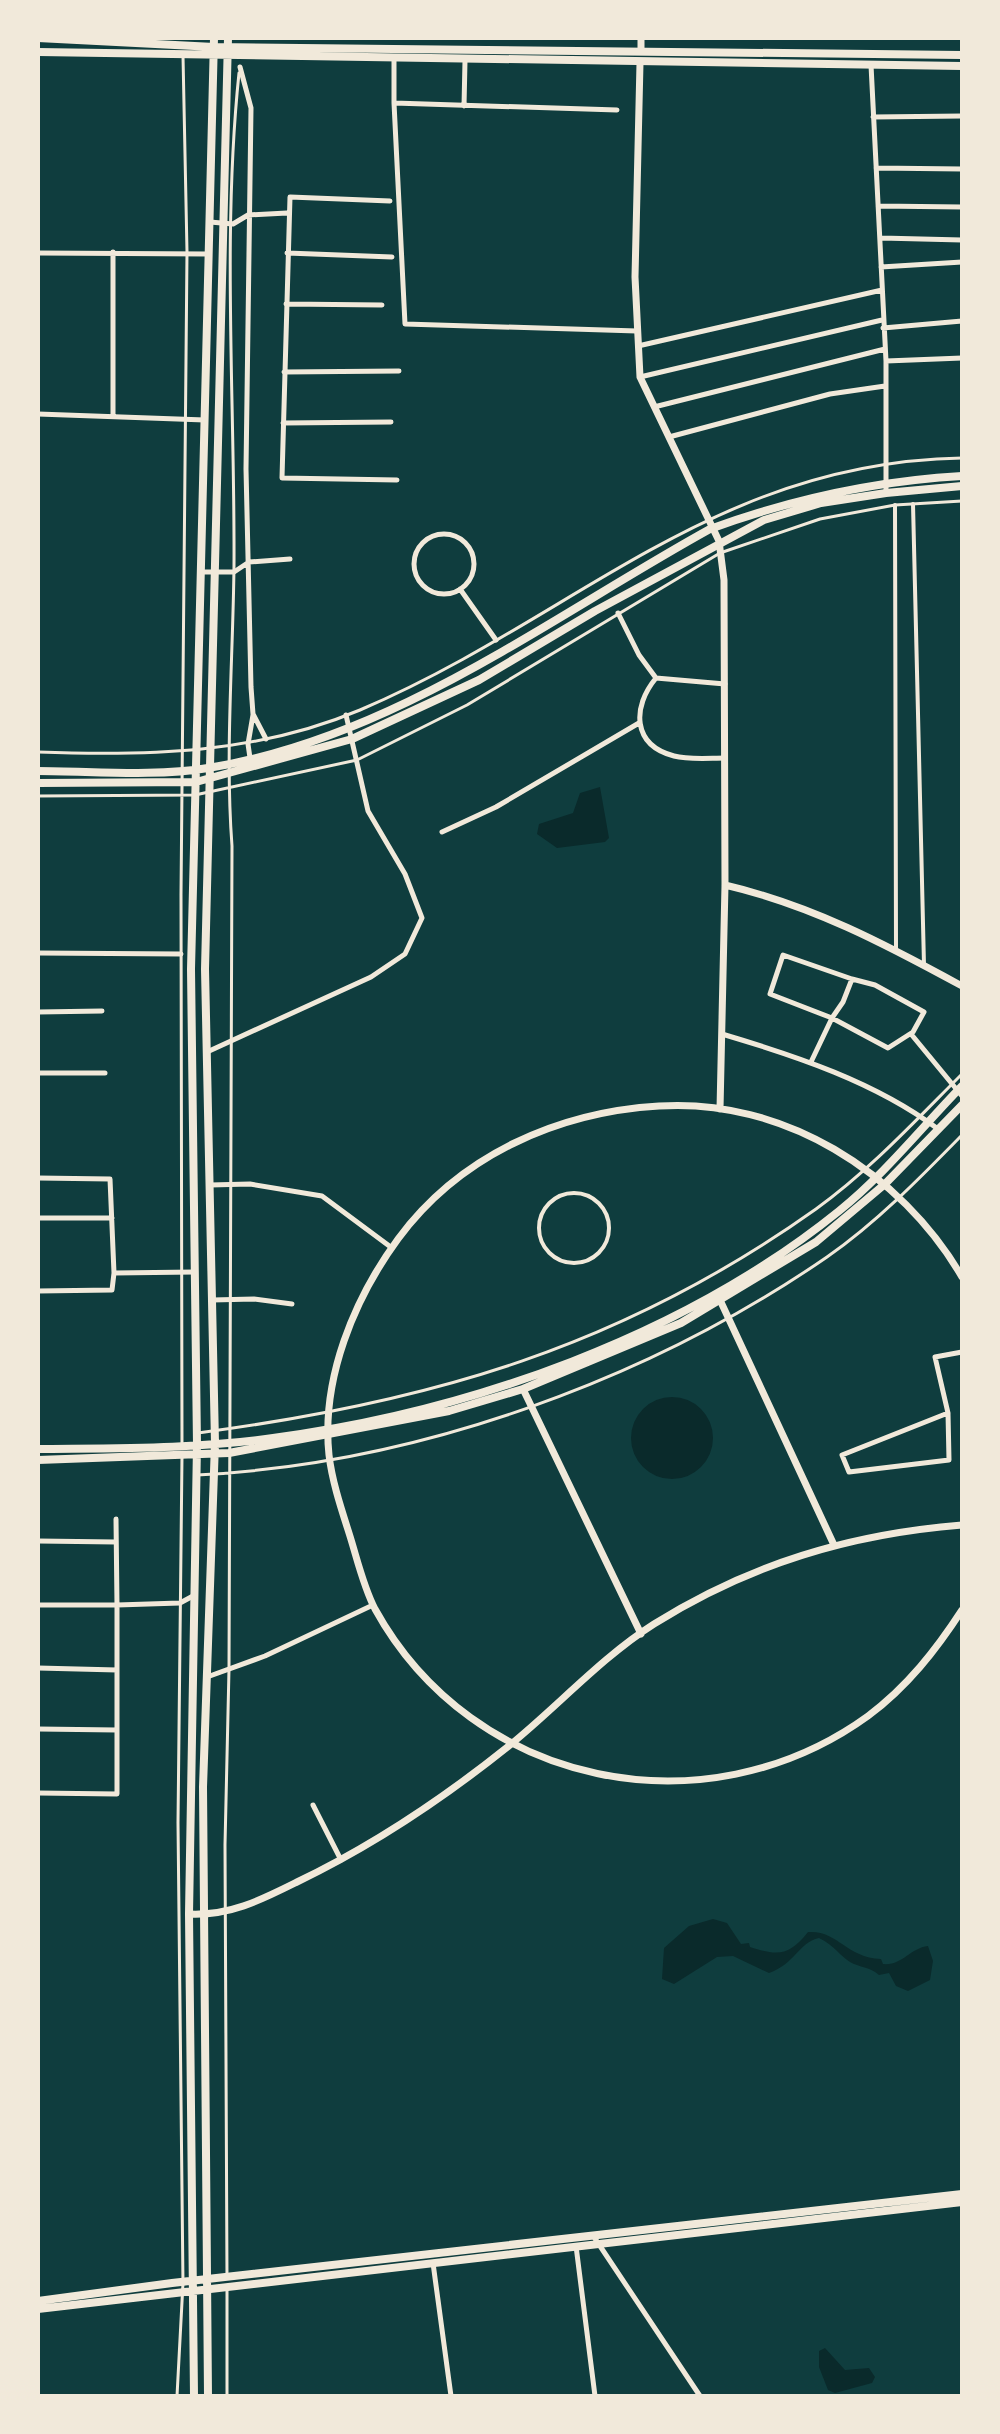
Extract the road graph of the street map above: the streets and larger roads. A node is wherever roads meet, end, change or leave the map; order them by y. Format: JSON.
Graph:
{"nodes":[{"id":1,"x":38,"y":38,"type":"edge"},
{"id":2,"x":641,"y":38,"type":"edge"},
{"id":3,"x":214,"y":47,"type":"edge"},
{"id":4,"x":228,"y":47,"type":"edge"},
{"id":5,"x":641,"y":51,"type":"junction"},
{"id":6,"x":38,"y":52,"type":"edge"},
{"id":7,"x":962,"y":55,"type":"edge"},
{"id":8,"x":394,"y":59,"type":"junction"},
{"id":9,"x":465,"y":61,"type":"junction"},
{"id":10,"x":240,"y":62,"type":"junction"},
{"id":11,"x":640,"y":63,"type":"junction"},
{"id":12,"x":871,"y":65,"type":"junction"},
{"id":13,"x":962,"y":66,"type":"edge"},
{"id":14,"x":394,"y":103,"type":"junction"},
{"id":15,"x":464,"y":106,"type":"junction"},
{"id":16,"x":617,"y":110,"type":"dead end"},
{"id":17,"x":962,"y":116,"type":"edge"},
{"id":18,"x":873,"y":117,"type":"junction"},
{"id":19,"x":876,"y":168,"type":"junction"},
{"id":20,"x":962,"y":169,"type":"edge"},
{"id":21,"x":390,"y":201,"type":"dead end"},
{"id":22,"x":878,"y":206,"type":"junction"},
{"id":23,"x":962,"y":207,"type":"edge"},
{"id":24,"x":287,"y":213,"type":"junction"},
{"id":25,"x":248,"y":215,"type":"junction"},
{"id":26,"x":210,"y":222,"type":"junction"},
{"id":27,"x":228,"y":224,"type":"junction"},
{"id":28,"x":881,"y":238,"type":"junction"},
{"id":29,"x":962,"y":240,"type":"edge"},
{"id":30,"x":113,"y":252,"type":"junction"},
{"id":31,"x":38,"y":253,"type":"edge"},
{"id":32,"x":287,"y":253,"type":"junction"},
{"id":33,"x":208,"y":254,"type":"junction"},
{"id":34,"x":392,"y":257,"type":"dead end"},
{"id":35,"x":962,"y":262,"type":"edge"},
{"id":36,"x":881,"y":267,"type":"junction"},
{"id":37,"x":882,"y":290,"type":"junction"},
{"id":38,"x":286,"y":304,"type":"junction"},
{"id":39,"x":382,"y":305,"type":"dead end"},
{"id":40,"x":882,"y":320,"type":"junction"},
{"id":41,"x":962,"y":321,"type":"edge"},
{"id":42,"x":883,"y":328,"type":"junction"},
{"id":43,"x":637,"y":331,"type":"junction"},
{"id":44,"x":638,"y":346,"type":"junction"},
{"id":45,"x":885,"y":349,"type":"junction"},
{"id":46,"x":962,"y":358,"type":"edge"},
{"id":47,"x":886,"y":361,"type":"junction"},
{"id":48,"x":399,"y":371,"type":"dead end"},
{"id":49,"x":284,"y":372,"type":"junction"},
{"id":50,"x":640,"y":377,"type":"junction"},
{"id":51,"x":885,"y":386,"type":"junction"},
{"id":52,"x":654,"y":407,"type":"junction"},
{"id":53,"x":38,"y":414,"type":"edge"},
{"id":54,"x":113,"y":415,"type":"junction"},
{"id":55,"x":205,"y":420,"type":"junction"},
{"id":56,"x":391,"y":422,"type":"dead end"},
{"id":57,"x":283,"y":423,"type":"junction"},
{"id":58,"x":669,"y":437,"type":"junction"},
{"id":59,"x":962,"y":476,"type":"edge"},
{"id":60,"x":397,"y":480,"type":"dead end"},
{"id":61,"x":962,"y":486,"type":"edge"},
{"id":62,"x":886,"y":488,"type":"junction"},
{"id":63,"x":913,"y":504,"type":"road end"},
{"id":64,"x":895,"y":505,"type":"road end"},
{"id":65,"x":714,"y":528,"type":"junction"},
{"id":66,"x":719,"y":541,"type":"junction"},
{"id":67,"x":290,"y":559,"type":"dead end"},
{"id":68,"x":249,"y":562,"type":"junction"},
{"id":69,"x":201,"y":572,"type":"junction"},
{"id":70,"x":215,"y":573,"type":"junction"},
{"id":71,"x":460,"y":589,"type":"junction"},
{"id":72,"x":618,"y":613,"type":"road end"},
{"id":73,"x":496,"y":640,"type":"road end"},
{"id":74,"x":656,"y":678,"type":"junction"},
{"id":75,"x":725,"y":684,"type":"junction"},
{"id":76,"x":253,"y":714,"type":"junction"},
{"id":77,"x":346,"y":715,"type":"road end"},
{"id":78,"x":639,"y":723,"type":"junction"},
{"id":79,"x":349,"y":727,"type":"junction"},
{"id":80,"x":266,"y":739,"type":"road end"},
{"id":81,"x":353,"y":739,"type":"junction"},
{"id":82,"x":250,"y":758,"type":"junction"},
{"id":83,"x":725,"y":758,"type":"junction"},
{"id":84,"x":210,"y":768,"type":"junction"},
{"id":85,"x":196,"y":770,"type":"junction"},
{"id":86,"x":38,"y":771,"type":"edge"},
{"id":87,"x":209,"y":779,"type":"junction"},
{"id":88,"x":196,"y":782,"type":"junction"},
{"id":89,"x":38,"y":783,"type":"edge"},
{"id":90,"x":442,"y":832,"type":"dead end"},
{"id":91,"x":725,"y":885,"type":"junction"},
{"id":92,"x":896,"y":949,"type":"junction"},
{"id":93,"x":38,"y":953,"type":"edge"},
{"id":94,"x":181,"y":954,"type":"road end"},
{"id":95,"x":924,"y":965,"type":"junction"},
{"id":96,"x":852,"y":979,"type":"junction"},
{"id":97,"x":962,"y":986,"type":"edge"},
{"id":98,"x":102,"y":1011,"type":"dead end"},
{"id":99,"x":38,"y":1012,"type":"edge"},
{"id":100,"x":832,"y":1018,"type":"junction"},
{"id":101,"x":722,"y":1034,"type":"junction"},
{"id":102,"x":911,"y":1034,"type":"junction"},
{"id":103,"x":207,"y":1052,"type":"junction"},
{"id":104,"x":811,"y":1062,"type":"junction"},
{"id":105,"x":38,"y":1073,"type":"edge"},
{"id":106,"x":105,"y":1073,"type":"dead end"},
{"id":107,"x":958,"y":1089,"type":"edge"},
{"id":108,"x":962,"y":1105,"type":"edge"},
{"id":109,"x":720,"y":1109,"type":"junction"},
{"id":110,"x":924,"y":1119,"type":"junction"},
{"id":111,"x":938,"y":1129,"type":"junction"},
{"id":112,"x":874,"y":1175,"type":"junction"},
{"id":113,"x":38,"y":1178,"type":"edge"},
{"id":114,"x":885,"y":1184,"type":"junction"},
{"id":115,"x":210,"y":1185,"type":"junction"},
{"id":116,"x":605,"y":1211,"type":"joint"},
{"id":117,"x":38,"y":1218,"type":"edge"},
{"id":118,"x":112,"y":1218,"type":"junction"},
{"id":119,"x":392,"y":1248,"type":"junction"},
{"id":120,"x":195,"y":1272,"type":"junction"},
{"id":121,"x":114,"y":1273,"type":"junction"},
{"id":122,"x":962,"y":1277,"type":"edge"},
{"id":123,"x":38,"y":1291,"type":"edge"},
{"id":124,"x":212,"y":1300,"type":"junction"},
{"id":125,"x":720,"y":1300,"type":"junction"},
{"id":126,"x":292,"y":1304,"type":"dead end"},
{"id":127,"x":962,"y":1352,"type":"edge"},
{"id":128,"x":523,"y":1389,"type":"junction"},
{"id":129,"x":948,"y":1413,"type":"junction"},
{"id":130,"x":329,"y":1432,"type":"junction"},
{"id":131,"x":962,"y":1441,"type":"edge"},
{"id":132,"x":951,"y":1442,"type":"junction"},
{"id":133,"x":215,"y":1443,"type":"junction"},
{"id":134,"x":197,"y":1445,"type":"junction"},
{"id":135,"x":38,"y":1449,"type":"edge"},
{"id":136,"x":182,"y":1451,"type":"junction"},
{"id":137,"x":214,"y":1454,"type":"junction"},
{"id":138,"x":197,"y":1456,"type":"junction"},
{"id":139,"x":38,"y":1460,"type":"edge"},
{"id":140,"x":116,"y":1519,"type":"dead end"},
{"id":141,"x":962,"y":1525,"type":"edge"},
{"id":142,"x":38,"y":1541,"type":"edge"},
{"id":143,"x":116,"y":1542,"type":"junction"},
{"id":144,"x":834,"y":1545,"type":"junction"},
{"id":145,"x":194,"y":1595,"type":"junction"},
{"id":146,"x":38,"y":1605,"type":"edge"},
{"id":147,"x":117,"y":1605,"type":"junction"},
{"id":148,"x":373,"y":1605,"type":"junction"},
{"id":149,"x":962,"y":1610,"type":"edge"},
{"id":150,"x":641,"y":1634,"type":"junction"},
{"id":151,"x":38,"y":1668,"type":"edge"},
{"id":152,"x":117,"y":1670,"type":"junction"},
{"id":153,"x":207,"y":1677,"type":"junction"},
{"id":154,"x":38,"y":1729,"type":"edge"},
{"id":155,"x":117,"y":1730,"type":"junction"},
{"id":156,"x":511,"y":1744,"type":"junction"},
{"id":157,"x":38,"y":1793,"type":"edge"},
{"id":158,"x":313,"y":1805,"type":"dead end"},
{"id":159,"x":342,"y":1861,"type":"junction"},
{"id":160,"x":189,"y":1914,"type":"junction"},
{"id":161,"x":203,"y":1915,"type":"junction"},
{"id":162,"x":962,"y":2194,"type":"edge"},
{"id":163,"x":962,"y":2202,"type":"edge"},
{"id":164,"x":596,"y":2240,"type":"junction"},
{"id":165,"x":575,"y":2242,"type":"junction"},
{"id":166,"x":433,"y":2262,"type":"junction"},
{"id":167,"x":227,"y":2284,"type":"junction"},
{"id":168,"x":206,"y":2286,"type":"junction"},
{"id":169,"x":194,"y":2287,"type":"junction"},
{"id":170,"x":182,"y":2288,"type":"junction"},
{"id":171,"x":38,"y":2301,"type":"edge"},
{"id":172,"x":38,"y":2309,"type":"edge"},
{"id":173,"x":194,"y":2396,"type":"edge"},
{"id":174,"x":208,"y":2396,"type":"edge"},
{"id":175,"x":451,"y":2396,"type":"edge"},
{"id":176,"x":595,"y":2396,"type":"edge"},
{"id":177,"x":700,"y":2396,"type":"edge"}],
"edges":[{"from":1,"to":3,"type":"main road"},
{"from":2,"to":5,"type":"street"},
{"from":3,"to":4,"type":"main road"},
{"from":3,"to":6,"type":"main road"},
{"from":3,"to":26,"type":"main road"},
{"from":4,"to":5,"type":"main road"},
{"from":4,"to":10,"type":"main road"},
{"from":4,"to":27,"type":"main road"},
{"from":5,"to":7,"type":"main road"},
{"from":8,"to":9,"type":"main road"},
{"from":8,"to":10,"type":"main road"},
{"from":8,"to":14,"type":"street"},
{"from":9,"to":11,"type":"main road"},
{"from":9,"to":15,"type":"street"},
{"from":10,"to":25,"type":"street"},
{"from":11,"to":12,"type":"main road"},
{"from":11,"to":43,"type":"street"},
{"from":12,"to":13,"type":"main road"},
{"from":12,"to":18,"type":"street"},
{"from":14,"to":15,"type":"street"},
{"from":14,"to":43,"type":"street"},
{"from":15,"to":16,"type":"street"},
{"from":17,"to":18,"type":"street"},
{"from":18,"to":19,"type":"street"},
{"from":19,"to":20,"type":"street"},
{"from":19,"to":22,"type":"street"},
{"from":21,"to":24,"type":"street"},
{"from":22,"to":23,"type":"street"},
{"from":22,"to":28,"type":"street"},
{"from":24,"to":25,"type":"street"},
{"from":24,"to":32,"type":"street"},
{"from":25,"to":27,"type":"street"},
{"from":25,"to":68,"type":"street"},
{"from":26,"to":27,"type":"street"},
{"from":26,"to":33,"type":"main road"},
{"from":27,"to":70,"type":"main road"},
{"from":28,"to":29,"type":"street"},
{"from":28,"to":36,"type":"street"},
{"from":30,"to":31,"type":"street"},
{"from":30,"to":33,"type":"street"},
{"from":30,"to":54,"type":"street"},
{"from":32,"to":34,"type":"street"},
{"from":32,"to":38,"type":"street"},
{"from":33,"to":55,"type":"main road"},
{"from":35,"to":36,"type":"street"},
{"from":36,"to":37,"type":"street"},
{"from":37,"to":40,"type":"street"},
{"from":37,"to":44,"type":"street"},
{"from":38,"to":39,"type":"street"},
{"from":38,"to":49,"type":"street"},
{"from":40,"to":42,"type":"street"},
{"from":40,"to":50,"type":"street"},
{"from":41,"to":42,"type":"street"},
{"from":42,"to":45,"type":"street"},
{"from":43,"to":44,"type":"street"},
{"from":44,"to":50,"type":"street"},
{"from":45,"to":47,"type":"street"},
{"from":45,"to":52,"type":"street"},
{"from":46,"to":47,"type":"street"},
{"from":47,"to":51,"type":"street"},
{"from":48,"to":49,"type":"street"},
{"from":49,"to":57,"type":"street"},
{"from":50,"to":52,"type":"street"},
{"from":51,"to":58,"type":"street"},
{"from":51,"to":62,"type":"street"},
{"from":52,"to":58,"type":"street"},
{"from":53,"to":54,"type":"street"},
{"from":54,"to":55,"type":"street"},
{"from":55,"to":69,"type":"main road"},
{"from":56,"to":57,"type":"street"},
{"from":57,"to":60,"type":"street"},
{"from":58,"to":65,"type":"street"},
{"from":59,"to":62,"type":"main road"},
{"from":61,"to":62,"type":"main road"},
{"from":62,"to":65,"type":"main road"},
{"from":62,"to":66,"type":"main road"},
{"from":63,"to":95,"type":"street"},
{"from":64,"to":92,"type":"street"},
{"from":65,"to":66,"type":"street"},
{"from":65,"to":79,"type":"main road"},
{"from":66,"to":75,"type":"street"},
{"from":66,"to":81,"type":"main road"},
{"from":67,"to":68,"type":"street"},
{"from":68,"to":70,"type":"street"},
{"from":68,"to":76,"type":"street"},
{"from":69,"to":70,"type":"street"},
{"from":69,"to":85,"type":"main road"},
{"from":70,"to":84,"type":"main road"},
{"from":71,"to":71,"type":"street"},
{"from":71,"to":73,"type":"street"},
{"from":72,"to":74,"type":"street"},
{"from":74,"to":75,"type":"street"},
{"from":74,"to":78,"type":"street"},
{"from":75,"to":83,"type":"street"},
{"from":76,"to":80,"type":"street"},
{"from":76,"to":82,"type":"street"},
{"from":77,"to":79,"type":"street"},
{"from":78,"to":83,"type":"street"},
{"from":78,"to":90,"type":"street"},
{"from":79,"to":81,"type":"street"},
{"from":79,"to":82,"type":"main road"},
{"from":81,"to":87,"type":"main road"},
{"from":81,"to":103,"type":"street"},
{"from":82,"to":84,"type":"main road"},
{"from":83,"to":91,"type":"street"},
{"from":84,"to":85,"type":"main road"},
{"from":84,"to":87,"type":"main road"},
{"from":85,"to":86,"type":"main road"},
{"from":85,"to":88,"type":"main road"},
{"from":87,"to":88,"type":"main road"},
{"from":87,"to":103,"type":"main road"},
{"from":88,"to":89,"type":"main road"},
{"from":88,"to":120,"type":"main road"},
{"from":91,"to":92,"type":"street"},
{"from":91,"to":101,"type":"street"},
{"from":92,"to":95,"type":"street"},
{"from":93,"to":94,"type":"street"},
{"from":95,"to":97,"type":"street"},
{"from":96,"to":100,"type":"street"},
{"from":96,"to":100,"type":"street"},
{"from":96,"to":102,"type":"street"},
{"from":98,"to":99,"type":"street"},
{"from":100,"to":102,"type":"street"},
{"from":100,"to":104,"type":"street"},
{"from":101,"to":104,"type":"street"},
{"from":101,"to":109,"type":"street"},
{"from":102,"to":107,"type":"street"},
{"from":103,"to":115,"type":"main road"},
{"from":104,"to":110,"type":"street"},
{"from":105,"to":106,"type":"street"},
{"from":107,"to":110,"type":"main road"},
{"from":108,"to":111,"type":"main road"},
{"from":109,"to":112,"type":"street"},
{"from":109,"to":119,"type":"street"},
{"from":110,"to":111,"type":"street"},
{"from":110,"to":112,"type":"main road"},
{"from":111,"to":114,"type":"main road"},
{"from":112,"to":114,"type":"street"},
{"from":112,"to":130,"type":"main road"},
{"from":113,"to":118,"type":"street"},
{"from":114,"to":122,"type":"street"},
{"from":114,"to":125,"type":"main road"},
{"from":115,"to":119,"type":"street"},
{"from":115,"to":124,"type":"main road"},
{"from":116,"to":116,"type":"street"},
{"from":117,"to":118,"type":"street"},
{"from":118,"to":121,"type":"street"},
{"from":119,"to":130,"type":"street"},
{"from":120,"to":121,"type":"street"},
{"from":120,"to":134,"type":"main road"},
{"from":121,"to":123,"type":"street"},
{"from":124,"to":126,"type":"street"},
{"from":124,"to":133,"type":"main road"},
{"from":125,"to":128,"type":"main road"},
{"from":125,"to":144,"type":"street"},
{"from":127,"to":129,"type":"street"},
{"from":128,"to":130,"type":"main road"},
{"from":128,"to":150,"type":"street"},
{"from":129,"to":132,"type":"street"},
{"from":129,"to":132,"type":"street"},
{"from":130,"to":133,"type":"main road"},
{"from":130,"to":137,"type":"main road"},
{"from":130,"to":148,"type":"street"},
{"from":131,"to":132,"type":"street"},
{"from":133,"to":134,"type":"main road"},
{"from":133,"to":137,"type":"main road"},
{"from":134,"to":136,"type":"main road"},
{"from":134,"to":138,"type":"main road"},
{"from":135,"to":136,"type":"main road"},
{"from":136,"to":138,"type":"main road"},
{"from":136,"to":139,"type":"main road"},
{"from":137,"to":138,"type":"main road"},
{"from":137,"to":153,"type":"main road"},
{"from":138,"to":145,"type":"main road"},
{"from":140,"to":143,"type":"street"},
{"from":141,"to":144,"type":"street"},
{"from":142,"to":143,"type":"street"},
{"from":143,"to":147,"type":"street"},
{"from":144,"to":150,"type":"street"},
{"from":145,"to":147,"type":"street"},
{"from":145,"to":160,"type":"main road"},
{"from":146,"to":147,"type":"street"},
{"from":147,"to":152,"type":"street"},
{"from":148,"to":153,"type":"street"},
{"from":148,"to":156,"type":"street"},
{"from":149,"to":156,"type":"street"},
{"from":150,"to":156,"type":"street"},
{"from":151,"to":152,"type":"street"},
{"from":152,"to":155,"type":"street"},
{"from":153,"to":161,"type":"main road"},
{"from":154,"to":155,"type":"street"},
{"from":155,"to":157,"type":"street"},
{"from":156,"to":159,"type":"street"},
{"from":158,"to":159,"type":"street"},
{"from":159,"to":161,"type":"street"},
{"from":160,"to":161,"type":"street"},
{"from":160,"to":169,"type":"main road"},
{"from":161,"to":168,"type":"main road"},
{"from":162,"to":164,"type":"main road"},
{"from":163,"to":164,"type":"main road"},
{"from":164,"to":165,"type":"main road"},
{"from":164,"to":177,"type":"street"},
{"from":165,"to":166,"type":"main road"},
{"from":165,"to":167,"type":"main road"},
{"from":165,"to":176,"type":"street"},
{"from":166,"to":167,"type":"main road"},
{"from":166,"to":175,"type":"street"},
{"from":167,"to":168,"type":"main road"},
{"from":168,"to":169,"type":"main road"},
{"from":168,"to":174,"type":"main road"},
{"from":169,"to":170,"type":"main road"},
{"from":169,"to":173,"type":"main road"},
{"from":170,"to":171,"type":"main road"},
{"from":170,"to":172,"type":"main road"}]}
